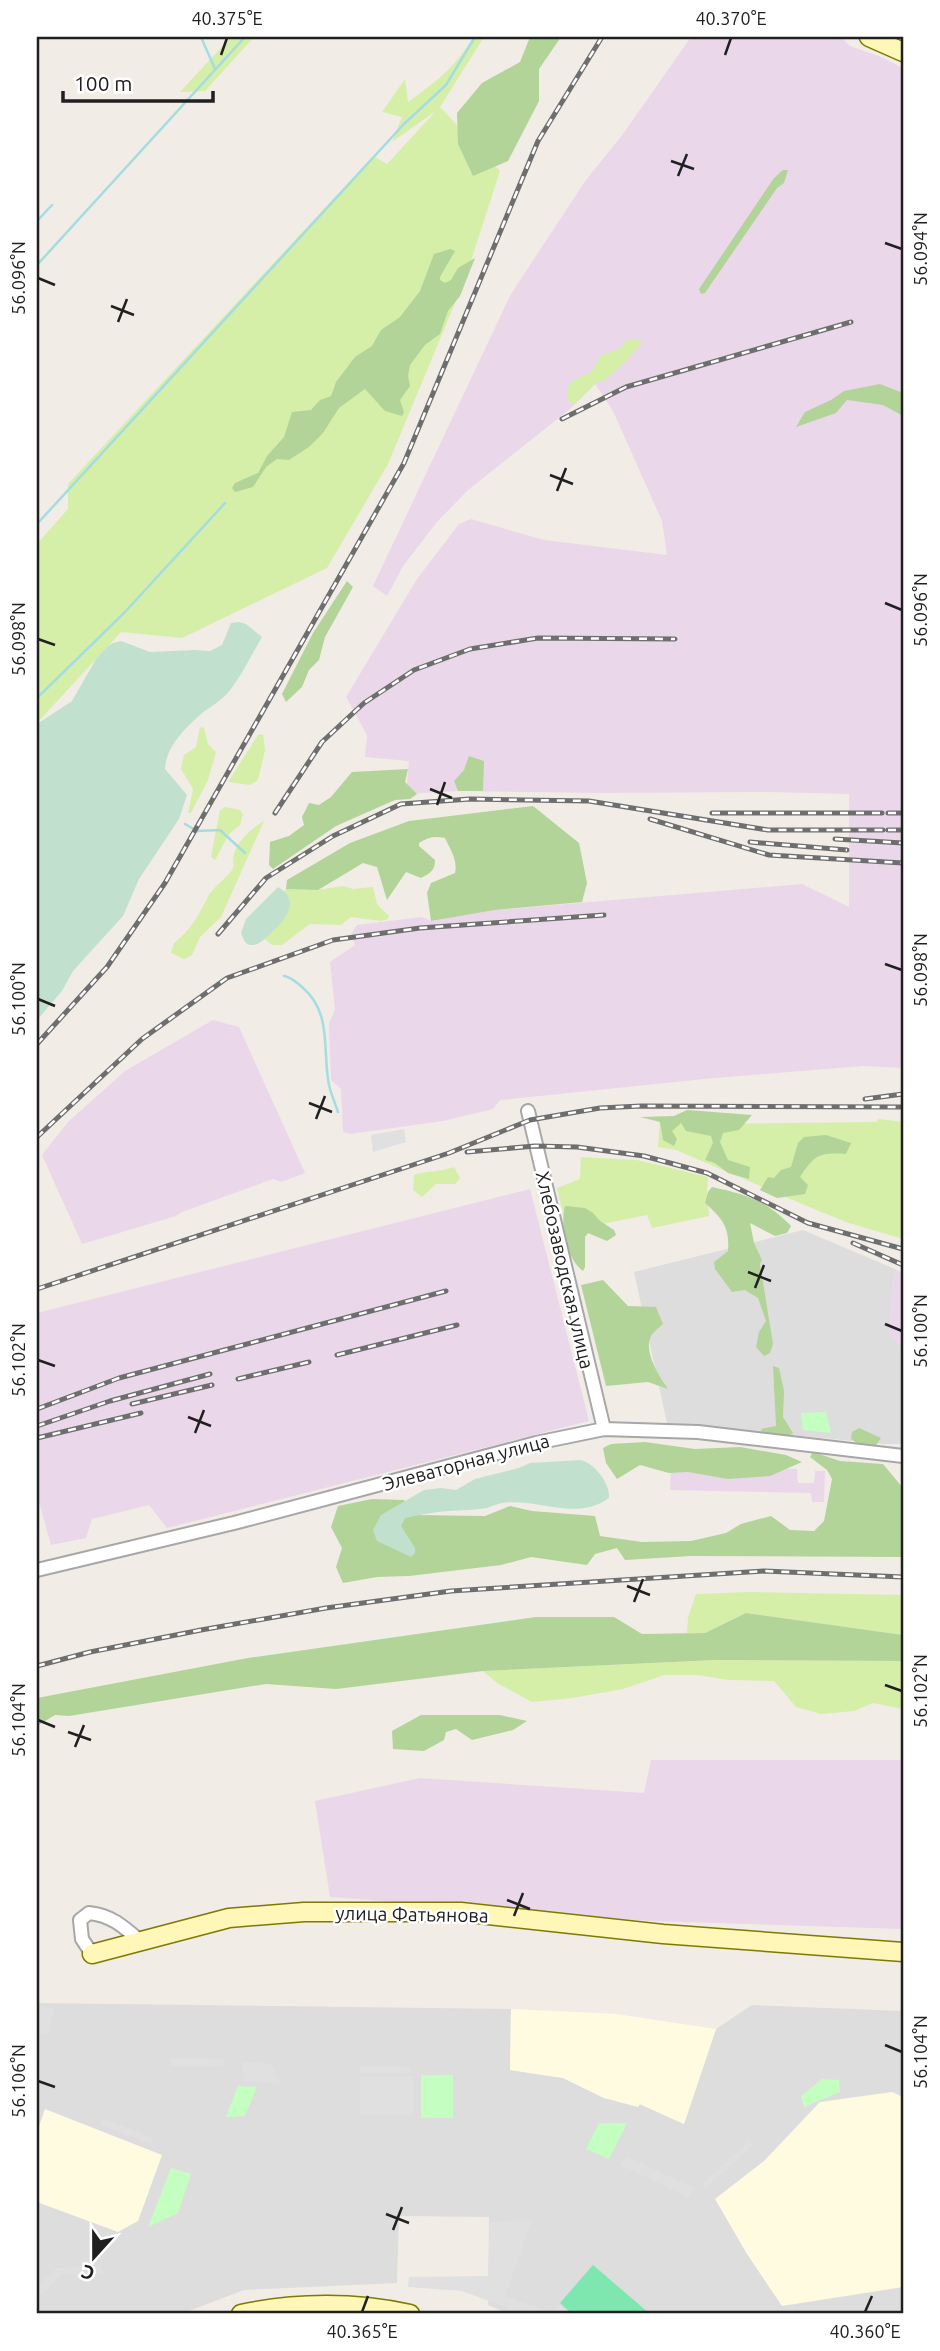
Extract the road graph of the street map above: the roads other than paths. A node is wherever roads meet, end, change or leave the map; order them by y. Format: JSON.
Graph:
{"nodes":[{"id":1,"x":869,"y":37,"type":"edge"},
{"id":2,"x":903,"y":52,"type":"edge"},
{"id":3,"x":528,"y":1111,"type":"dead end"},
{"id":4,"x":604,"y":1429,"type":"junction"},
{"id":5,"x":903,"y":1456,"type":"edge"},
{"id":6,"x":37,"y":1570,"type":"edge"},
{"id":7,"x":140,"y":1941,"type":"junction"},
{"id":8,"x":903,"y":1952,"type":"edge"},
{"id":9,"x":92,"y":1954,"type":"joint"},
{"id":10,"x":241,"y":2314,"type":"edge"},
{"id":11,"x":410,"y":2314,"type":"edge"}],
"edges":[{"from":1,"to":2,"type":"street"},
{"from":3,"to":4,"type":"street","name":"Хлебозаводская улица"},
{"from":4,"to":5,"type":"street","name":"Элеваторная улица"},
{"from":4,"to":6,"type":"street","name":"Элеваторная улица"},
{"from":7,"to":8,"type":"street","name":"улица Фатьянова"},
{"from":7,"to":9,"type":"street","name":"улица Фатьянова"},
{"from":7,"to":9,"type":"street"},
{"from":10,"to":11,"type":"street"}]}
